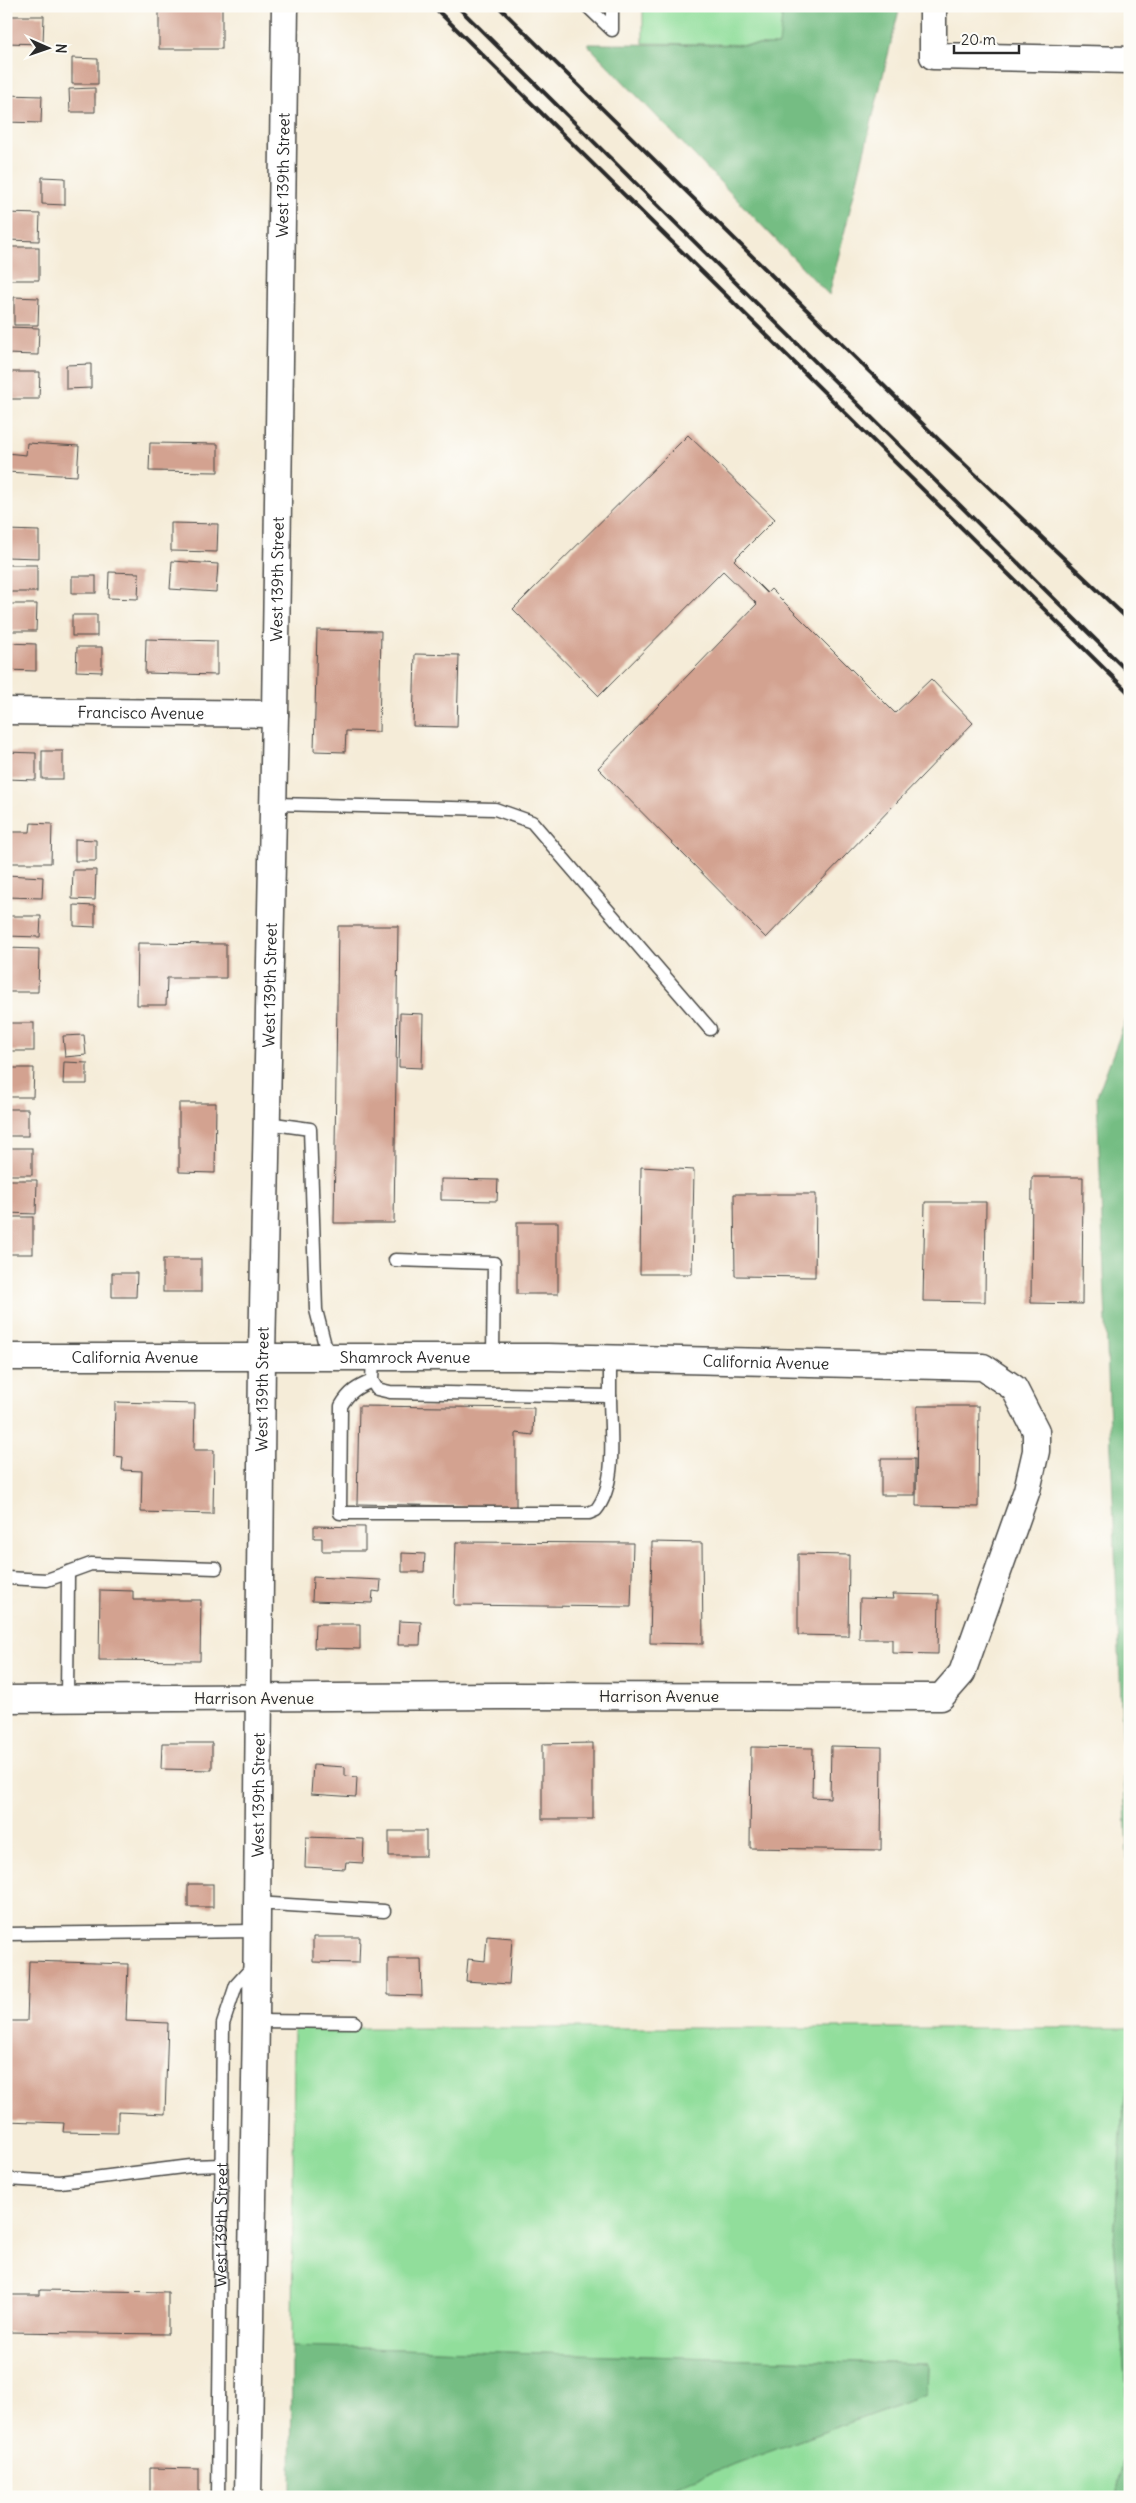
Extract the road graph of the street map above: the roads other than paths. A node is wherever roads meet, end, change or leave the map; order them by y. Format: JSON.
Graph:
{"nodes":[{"id":1,"x":285,"y":6,"type":"edge"},
{"id":2,"x":587,"y":6,"type":"edge"},
{"id":3,"x":612,"y":6,"type":"edge"},
{"id":4,"x":933,"y":6,"type":"edge"},
{"id":5,"x":1130,"y":60,"type":"edge"},
{"id":6,"x":6,"y":711,"type":"edge"},
{"id":7,"x":275,"y":714,"type":"junction"},
{"id":8,"x":274,"y":804,"type":"junction"},
{"id":9,"x":710,"y":1029,"type":"dead end"},
{"id":10,"x":267,"y":1123,"type":"junction"},
{"id":11,"x":395,"y":1260,"type":"dead end"},
{"id":12,"x":262,"y":1356,"type":"junction"},
{"id":13,"x":328,"y":1356,"type":"junction"},
{"id":14,"x":6,"y":1357,"type":"edge"},
{"id":15,"x":493,"y":1357,"type":"junction"},
{"id":16,"x":547,"y":1358,"type":"joint"},
{"id":17,"x":610,"y":1359,"type":"junction"},
{"id":18,"x":984,"y":1367,"type":"joint"},
{"id":19,"x":372,"y":1369,"type":"junction"},
{"id":20,"x":610,"y":1396,"type":"junction"},
{"id":21,"x":216,"y":1568,"type":"dead end"},
{"id":22,"x":68,"y":1572,"type":"junction"},
{"id":23,"x":6,"y":1578,"type":"edge"},
{"id":24,"x":258,"y":1698,"type":"junction"},
{"id":25,"x":6,"y":1699,"type":"edge"},
{"id":26,"x":67,"y":1699,"type":"junction"},
{"id":27,"x":256,"y":1903,"type":"junction"},
{"id":28,"x":384,"y":1910,"type":"dead end"},
{"id":29,"x":256,"y":1931,"type":"junction"},
{"id":30,"x":6,"y":1934,"type":"edge"},
{"id":31,"x":256,"y":1963,"type":"junction"},
{"id":32,"x":256,"y":2021,"type":"junction"},
{"id":33,"x":355,"y":2022,"type":"dead end"},
{"id":34,"x":222,"y":2165,"type":"junction"},
{"id":35,"x":6,"y":2179,"type":"edge"},
{"id":36,"x":218,"y":2497,"type":"edge"},
{"id":37,"x":248,"y":2497,"type":"edge"}],
"edges":[{"from":1,"to":7,"type":"street","name":"West 139th Street"},
{"from":2,"to":3,"type":"lane"},
{"from":4,"to":5,"type":"street"},
{"from":6,"to":7,"type":"street","name":"Francisco Avenue"},
{"from":7,"to":8,"type":"street","name":"West 139th Street"},
{"from":8,"to":9,"type":"lane"},
{"from":8,"to":10,"type":"street","name":"West 139th Street"},
{"from":10,"to":12,"type":"street","name":"West 139th Street"},
{"from":10,"to":13,"type":"lane"},
{"from":11,"to":15,"type":"lane"},
{"from":12,"to":13,"type":"street","name":"Shamrock Avenue"},
{"from":12,"to":14,"type":"street","name":"California Avenue"},
{"from":12,"to":24,"type":"street","name":"West 139th Street"},
{"from":13,"to":19,"type":"street","name":"Shamrock Avenue"},
{"from":15,"to":16,"type":"street","name":"Shamrock Avenue"},
{"from":15,"to":19,"type":"street","name":"Shamrock Avenue"},
{"from":16,"to":17,"type":"street","name":"California Avenue"},
{"from":17,"to":18,"type":"street","name":"California Avenue"},
{"from":17,"to":20,"type":"lane"},
{"from":18,"to":24,"type":"street","name":"Harrison Avenue"},
{"from":19,"to":20,"type":"lane"},
{"from":19,"to":20,"type":"lane"},
{"from":21,"to":22,"type":"lane"},
{"from":22,"to":23,"type":"lane"},
{"from":22,"to":26,"type":"lane"},
{"from":24,"to":26,"type":"street","name":"Harrison Avenue"},
{"from":24,"to":27,"type":"street","name":"West 139th Street"},
{"from":25,"to":26,"type":"street","name":"Harrison Avenue"},
{"from":27,"to":28,"type":"lane"},
{"from":27,"to":29,"type":"street","name":"West 139th Street"},
{"from":29,"to":30,"type":"lane"},
{"from":29,"to":31,"type":"street","name":"West 139th Street"},
{"from":31,"to":32,"type":"street","name":"West 139th Street"},
{"from":31,"to":34,"type":"lane","name":"West 139th Street"},
{"from":32,"to":33,"type":"lane"},
{"from":32,"to":37,"type":"street","name":"West 139th Street"},
{"from":34,"to":35,"type":"lane"},
{"from":34,"to":36,"type":"lane","name":"West 139th Street"}]}
